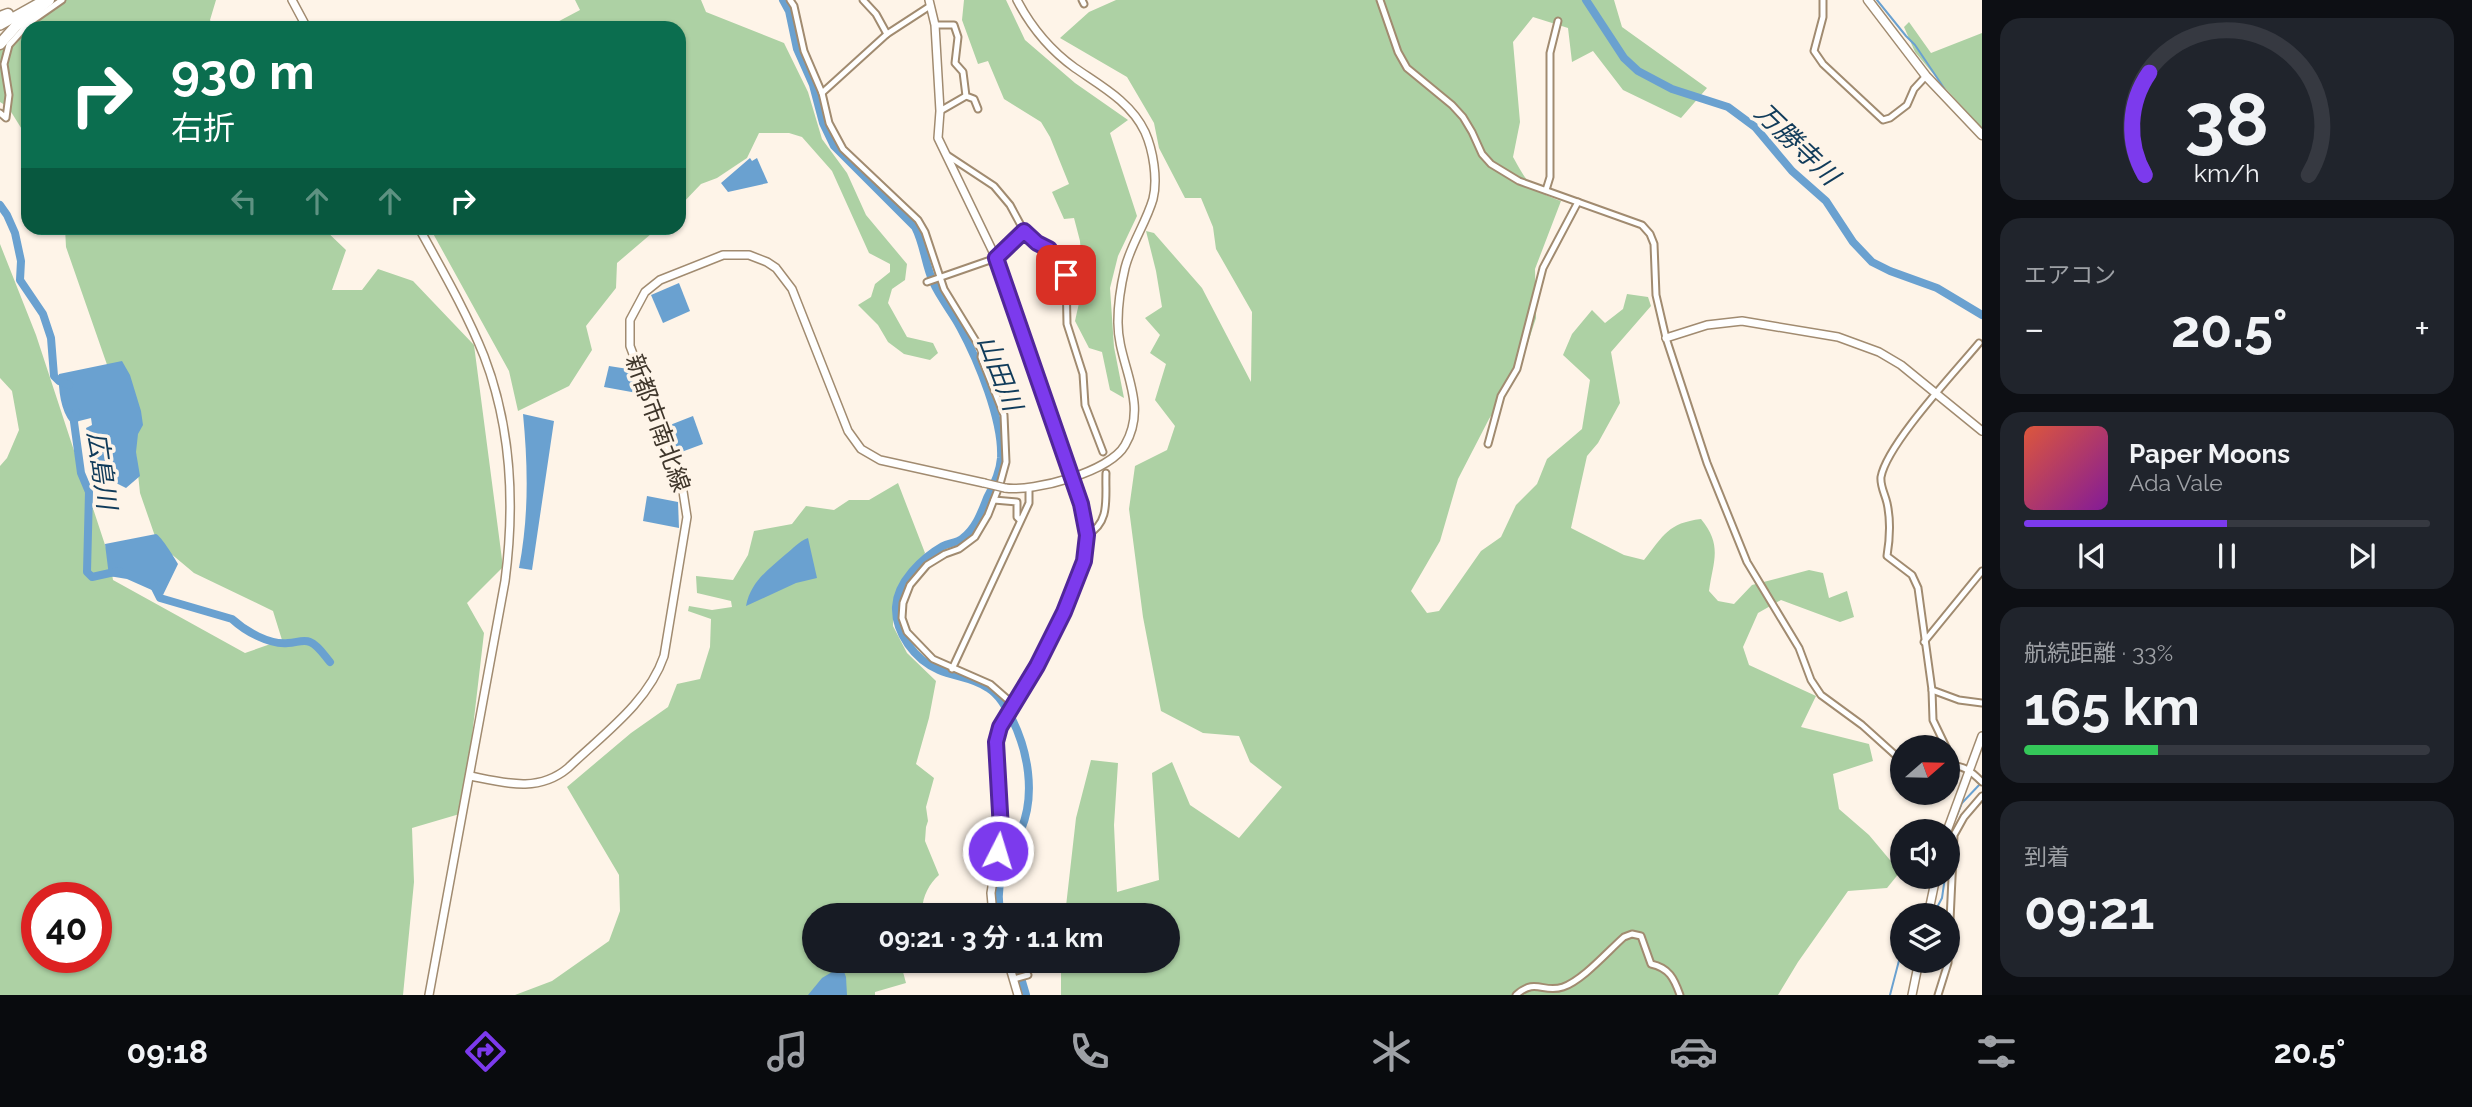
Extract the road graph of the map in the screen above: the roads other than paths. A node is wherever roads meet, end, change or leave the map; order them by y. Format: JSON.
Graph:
{"nodes":[{"id":1,"x":33,"y":0,"type":"edge"},
{"id":2,"x":47,"y":0,"type":"edge"},
{"id":3,"x":62,"y":0,"type":"edge"},
{"id":4,"x":292,"y":0,"type":"edge"},
{"id":5,"x":790,"y":0,"type":"edge"},
{"id":6,"x":863,"y":0,"type":"edge"},
{"id":7,"x":1017,"y":0,"type":"edge"},
{"id":8,"x":1380,"y":0,"type":"edge"},
{"id":9,"x":1823,"y":0,"type":"edge"},
{"id":10,"x":1868,"y":0,"type":"edge"},
{"id":11,"x":930,"y":3,"type":"edge"},
{"id":12,"x":3,"y":16,"type":"edge"},
{"id":13,"x":22,"y":21,"type":"edge"},
{"id":14,"x":32,"y":21,"type":"edge"},
{"id":15,"x":303,"y":21,"type":"edge"},
{"id":16,"x":1558,"y":21,"type":"dead end"},
{"id":17,"x":21,"y":22,"type":"edge"},
{"id":18,"x":0,"y":25,"type":"edge"},
{"id":19,"x":934,"y":25,"type":"junction"},
{"id":20,"x":21,"y":32,"type":"edge"},
{"id":21,"x":887,"y":34,"type":"junction"},
{"id":22,"x":0,"y":44,"type":"edge"},
{"id":23,"x":1926,"y":76,"type":"junction"},
{"id":24,"x":822,"y":93,"type":"junction"},
{"id":25,"x":966,"y":96,"type":"junction"},
{"id":26,"x":978,"y":109,"type":"dead end"},
{"id":27,"x":940,"y":111,"type":"junction"},
{"id":28,"x":0,"y":114,"type":"edge"},
{"id":29,"x":1982,"y":135,"type":"edge"},
{"id":30,"x":945,"y":155,"type":"junction"},
{"id":31,"x":1546,"y":190,"type":"junction"},
{"id":32,"x":1578,"y":202,"type":"junction"},
{"id":33,"x":1024,"y":231,"type":"junction"},
{"id":34,"x":423,"y":235,"type":"edge"},
{"id":35,"x":996,"y":258,"type":"junction"},
{"id":36,"x":939,"y":277,"type":"junction"},
{"id":37,"x":927,"y":282,"type":"dead end"},
{"id":38,"x":1666,"y":338,"type":"junction"},
{"id":39,"x":1979,"y":343,"type":"dead end"},
{"id":40,"x":1936,"y":394,"type":"junction"},
{"id":41,"x":1982,"y":431,"type":"edge"},
{"id":42,"x":1488,"y":444,"type":"dead end"},
{"id":43,"x":1103,"y":452,"type":"dead end"},
{"id":44,"x":1106,"y":473,"type":"dead end"},
{"id":45,"x":1071,"y":476,"type":"junction"},
{"id":46,"x":1028,"y":489,"type":"junction"},
{"id":47,"x":994,"y":500,"type":"junction"},
{"id":48,"x":1020,"y":520,"type":"junction"},
{"id":49,"x":1087,"y":535,"type":"junction"},
{"id":50,"x":1982,"y":571,"type":"edge"},
{"id":51,"x":1924,"y":642,"type":"junction"},
{"id":52,"x":952,"y":669,"type":"junction"},
{"id":53,"x":1932,"y":690,"type":"junction"},
{"id":54,"x":1982,"y":703,"type":"edge"},
{"id":55,"x":1012,"y":707,"type":"junction"},
{"id":56,"x":1940,"y":735,"type":"edge"},
{"id":57,"x":1982,"y":736,"type":"edge"},
{"id":58,"x":1890,"y":750,"type":"edge"},
{"id":59,"x":1960,"y":767,"type":"edge"},
{"id":60,"x":1969,"y":769,"type":"junction"},
{"id":61,"x":470,"y":776,"type":"junction"},
{"id":62,"x":1982,"y":782,"type":"edge"},
{"id":63,"x":1982,"y":796,"type":"edge"},
{"id":64,"x":1951,"y":819,"type":"edge"},
{"id":65,"x":992,"y":903,"type":"edge"},
{"id":66,"x":1951,"y":903,"type":"edge"},
{"id":67,"x":1012,"y":973,"type":"edge"},
{"id":68,"x":1917,"y":973,"type":"edge"},
{"id":69,"x":1946,"y":973,"type":"edge"},
{"id":70,"x":1028,"y":975,"type":"dead end"},
{"id":71,"x":1014,"y":979,"type":"junction"},
{"id":72,"x":429,"y":995,"type":"edge"},
{"id":73,"x":1018,"y":995,"type":"edge"},
{"id":74,"x":1516,"y":995,"type":"edge"},
{"id":75,"x":1680,"y":995,"type":"edge"},
{"id":76,"x":1912,"y":995,"type":"edge"},
{"id":77,"x":1938,"y":995,"type":"edge"}],
"edges":[{"from":1,"to":12,"type":"highway"},
{"from":2,"to":13,"type":"highway"},
{"from":2,"to":18,"type":"highway"},
{"from":3,"to":14,"type":"street"},
{"from":4,"to":15,"type":"street"},
{"from":5,"to":24,"type":"street"},
{"from":6,"to":21,"type":"street"},
{"from":7,"to":45,"type":"street","name":"新都市南北線"},
{"from":8,"to":31,"type":"street"},
{"from":9,"to":23,"type":"street"},
{"from":10,"to":23,"type":"main road"},
{"from":11,"to":19,"type":"street"},
{"from":11,"to":21,"type":"street"},
{"from":16,"to":31,"type":"street"},
{"from":17,"to":22,"type":"highway"},
{"from":19,"to":25,"type":"street"},
{"from":19,"to":27,"type":"street"},
{"from":20,"to":28,"type":"street"},
{"from":21,"to":24,"type":"street"},
{"from":23,"to":29,"type":"main road"},
{"from":24,"to":36,"type":"street"},
{"from":25,"to":26,"type":"street"},
{"from":25,"to":27,"type":"street"},
{"from":27,"to":30,"type":"street"},
{"from":30,"to":33,"type":"street"},
{"from":30,"to":35,"type":"street"},
{"from":31,"to":32,"type":"street"},
{"from":32,"to":38,"type":"street"},
{"from":32,"to":42,"type":"street"},
{"from":33,"to":35,"type":"street"},
{"from":33,"to":43,"type":"street"},
{"from":34,"to":61,"type":"street"},
{"from":35,"to":36,"type":"street"},
{"from":35,"to":45,"type":"street"},
{"from":36,"to":37,"type":"street"},
{"from":36,"to":47,"type":"street"},
{"from":38,"to":40,"type":"street"},
{"from":38,"to":58,"type":"street"},
{"from":39,"to":40,"type":"street"},
{"from":40,"to":41,"type":"street"},
{"from":40,"to":51,"type":"street"},
{"from":44,"to":49,"type":"street"},
{"from":45,"to":46,"type":"street","name":"新都市南北線"},
{"from":45,"to":49,"type":"street"},
{"from":46,"to":48,"type":"street"},
{"from":46,"to":61,"type":"street","name":"新都市南北線","bridge":true},
{"from":47,"to":48,"type":"street"},
{"from":47,"to":52,"type":"street"},
{"from":48,"to":52,"type":"street"},
{"from":49,"to":55,"type":"street"},
{"from":50,"to":51,"type":"street"},
{"from":51,"to":53,"type":"street"},
{"from":52,"to":55,"type":"street"},
{"from":53,"to":54,"type":"street"},
{"from":53,"to":56,"type":"street"},
{"from":55,"to":65,"type":"street"},
{"from":57,"to":60,"type":"street"},
{"from":59,"to":60,"type":"street"},
{"from":60,"to":62,"type":"street"},
{"from":60,"to":64,"type":"street"},
{"from":61,"to":72,"type":"street"},
{"from":63,"to":66,"type":"street"},
{"from":67,"to":71,"type":"street"},
{"from":68,"to":76,"type":"street"},
{"from":69,"to":77,"type":"street"},
{"from":70,"to":71,"type":"street"},
{"from":71,"to":73,"type":"street"},
{"from":74,"to":75,"type":"street"}]}
